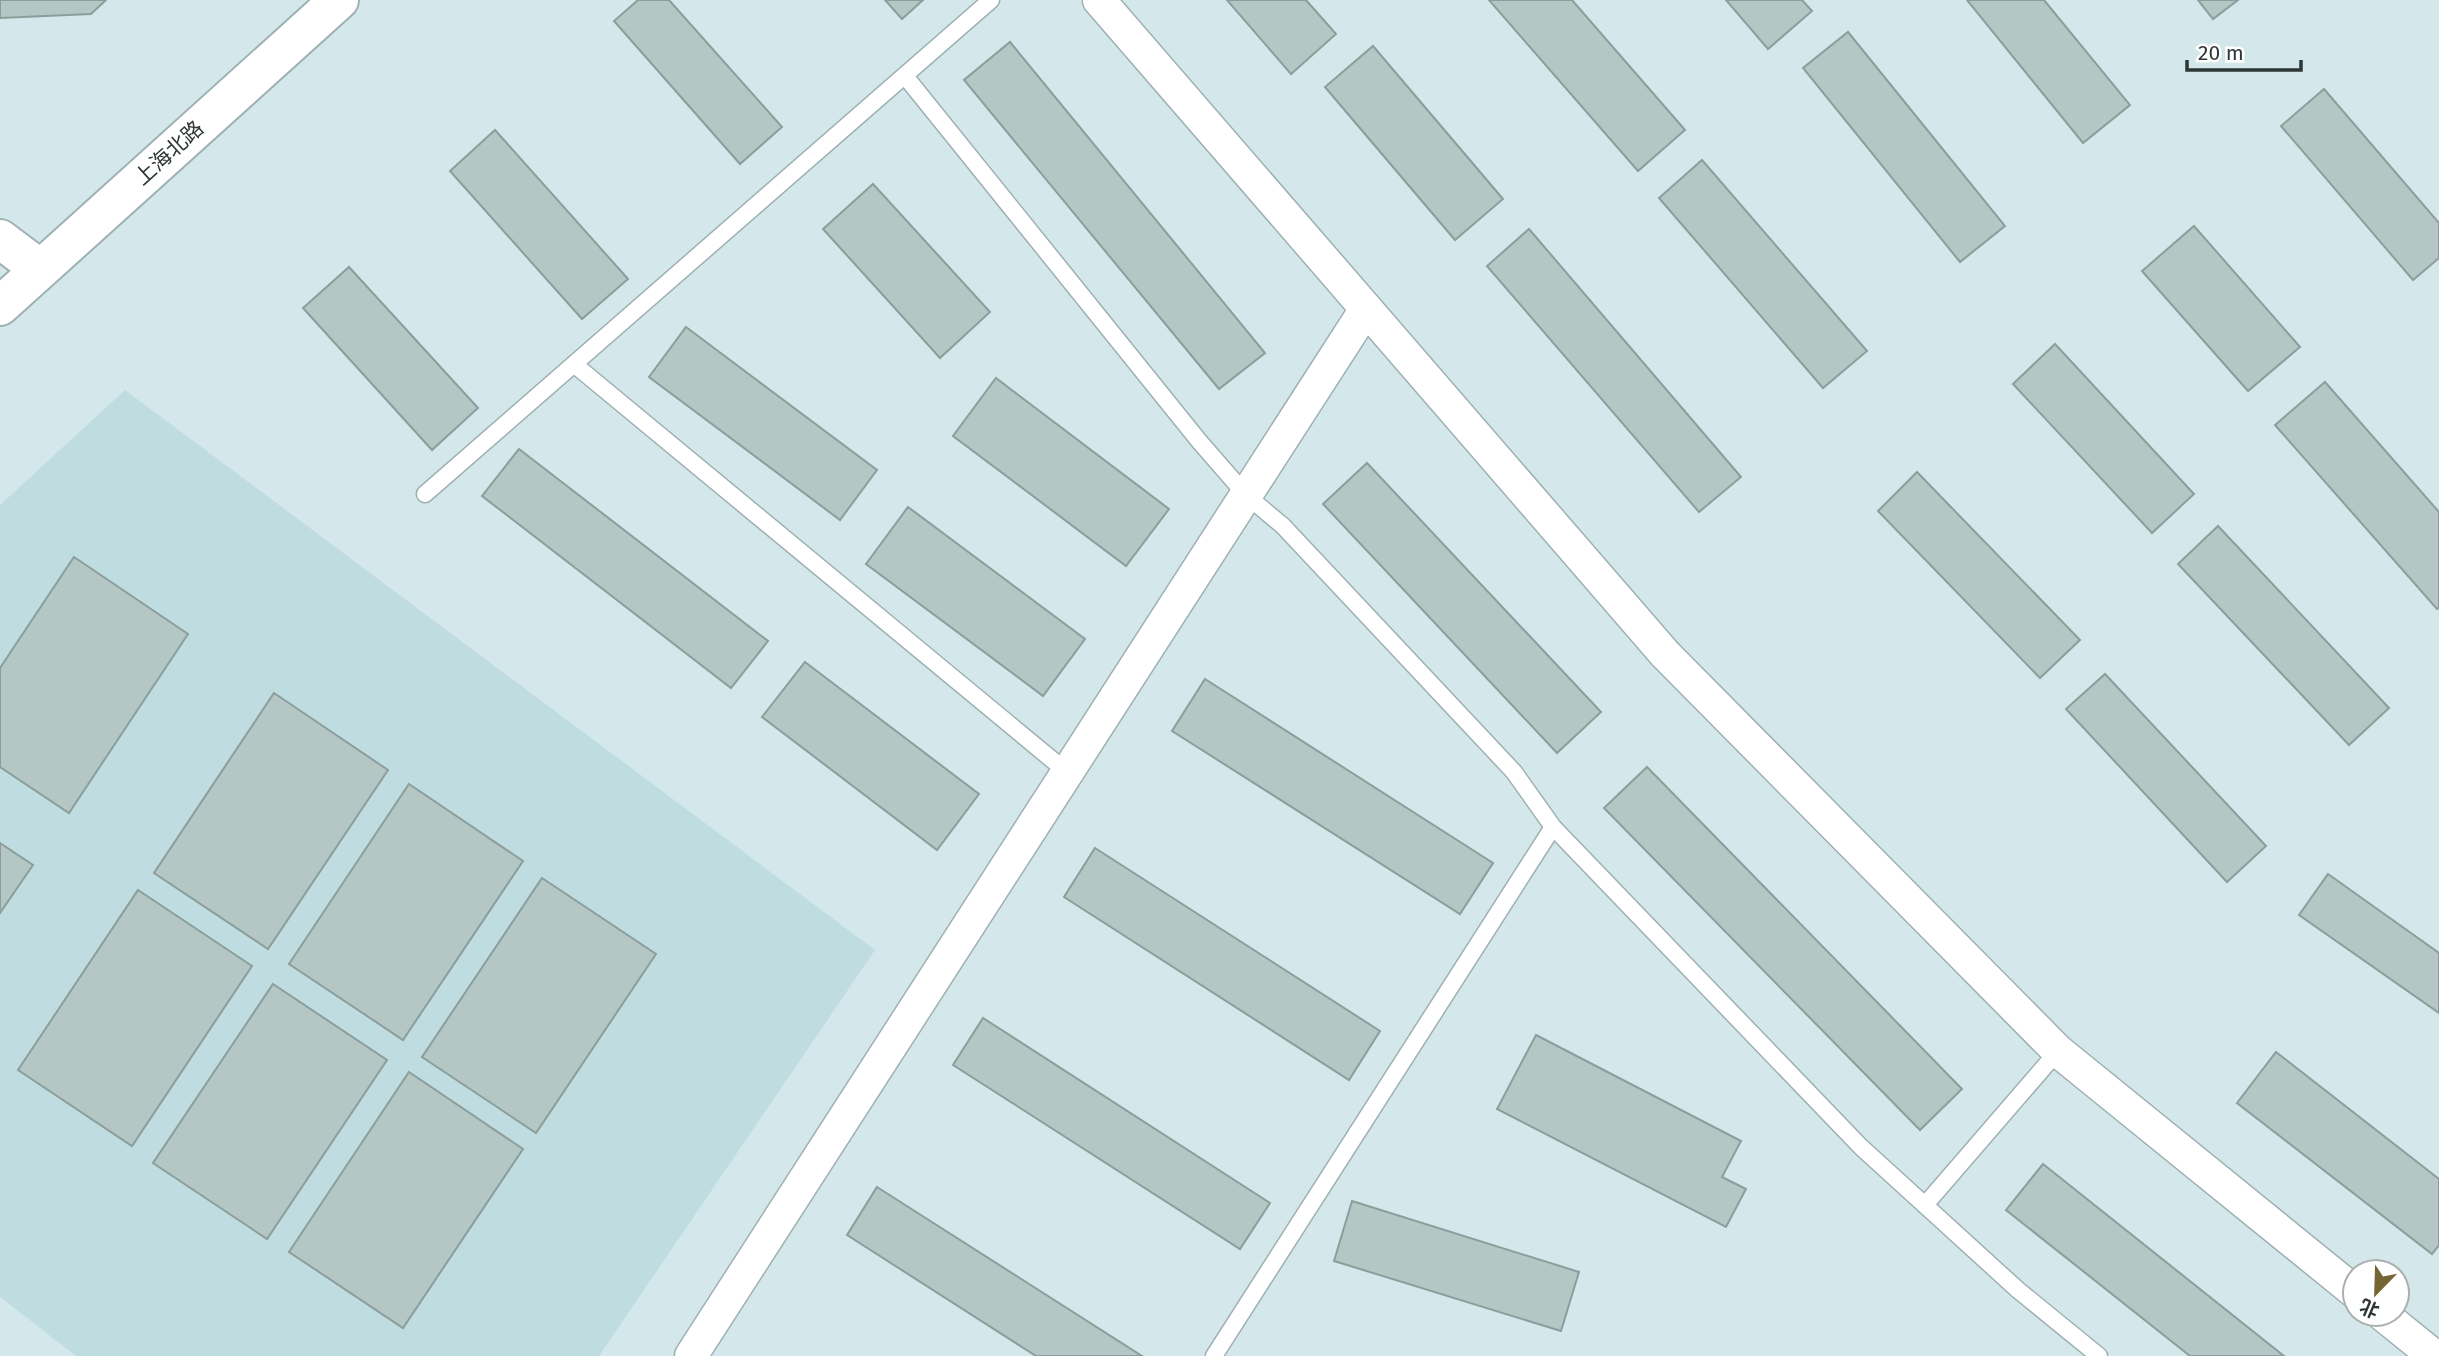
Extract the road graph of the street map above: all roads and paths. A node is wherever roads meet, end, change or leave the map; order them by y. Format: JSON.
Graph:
{"nodes":[{"id":1,"x":339,"y":0,"type":"edge"},
{"id":2,"x":991,"y":0,"type":"edge"},
{"id":3,"x":1099,"y":0,"type":"edge"},
{"id":4,"x":905,"y":76,"type":"junction"},
{"id":5,"x":0,"y":239,"type":"edge"},
{"id":6,"x":40,"y":270,"type":"junction"},
{"id":7,"x":0,"y":306,"type":"edge"},
{"id":8,"x":1366,"y":309,"type":"junction"},
{"id":9,"x":575,"y":365,"type":"junction"},
{"id":10,"x":425,"y":494,"type":"dead end"},
{"id":11,"x":1246,"y":495,"type":"junction"},
{"id":12,"x":1067,"y":772,"type":"junction"},
{"id":13,"x":1553,"y":827,"type":"junction"},
{"id":14,"x":2058,"y":1051,"type":"junction"},
{"id":15,"x":1925,"y":1205,"type":"junction"},
{"id":16,"x":2341,"y":1281,"type":"edge"},
{"id":17,"x":2399,"y":1328,"type":"edge"},
{"id":18,"x":691,"y":1356,"type":"edge"},
{"id":19,"x":1214,"y":1356,"type":"edge"},
{"id":20,"x":2099,"y":1356,"type":"edge"},
{"id":21,"x":2434,"y":1356,"type":"edge"}],
"edges":[{"from":1,"to":6,"type":"street","name":"上海北路"},
{"from":2,"to":4,"type":"lane"},
{"from":3,"to":8,"type":"street"},
{"from":4,"to":9,"type":"lane"},
{"from":4,"to":11,"type":"lane"},
{"from":5,"to":6,"type":"street"},
{"from":6,"to":7,"type":"street","name":"上海北路"},
{"from":8,"to":11,"type":"street"},
{"from":8,"to":14,"type":"street"},
{"from":9,"to":10,"type":"lane"},
{"from":9,"to":12,"type":"lane"},
{"from":11,"to":12,"type":"street"},
{"from":11,"to":13,"type":"lane"},
{"from":12,"to":18,"type":"street"},
{"from":13,"to":15,"type":"lane"},
{"from":13,"to":19,"type":"lane"},
{"from":14,"to":15,"type":"lane"},
{"from":14,"to":16,"type":"street"},
{"from":15,"to":20,"type":"lane"},
{"from":17,"to":21,"type":"street"}]}
